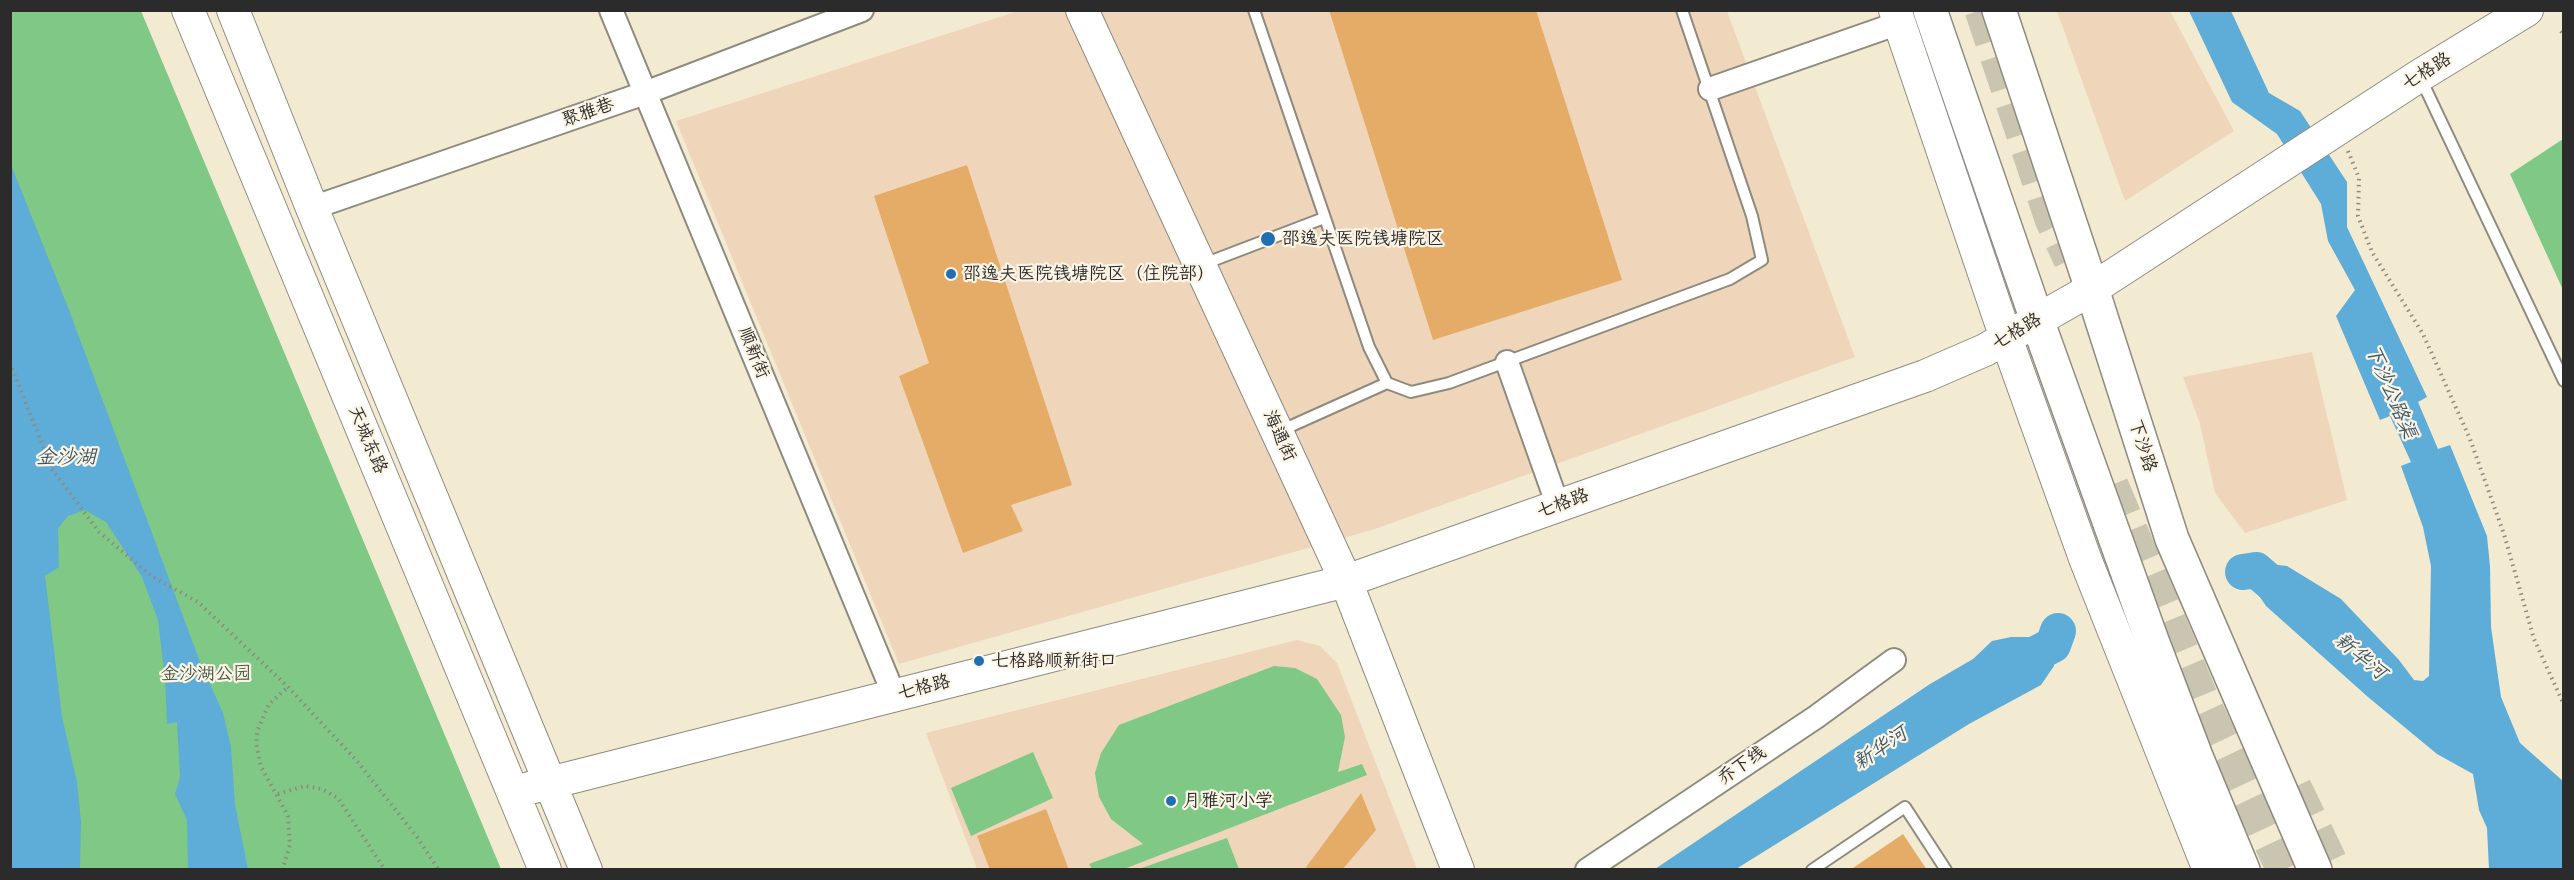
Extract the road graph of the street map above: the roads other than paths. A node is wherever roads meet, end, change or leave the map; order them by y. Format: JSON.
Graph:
{"nodes":[{"id":1,"x":188,"y":10,"type":"edge"},
{"id":2,"x":233,"y":10,"type":"edge"},
{"id":3,"x":611,"y":10,"type":"edge"},
{"id":4,"x":862,"y":10,"type":"edge"},
{"id":5,"x":1082,"y":10,"type":"edge"},
{"id":6,"x":1254,"y":10,"type":"edge"},
{"id":7,"x":1682,"y":10,"type":"edge"},
{"id":8,"x":1930,"y":10,"type":"edge"},
{"id":9,"x":1999,"y":10,"type":"edge"},
{"id":10,"x":2527,"y":10,"type":"edge"},
{"id":11,"x":1897,"y":17,"type":"edge"},
{"id":12,"x":2419,"y":76,"type":"junction"},
{"id":13,"x":1710,"y":89,"type":"junction"},
{"id":14,"x":645,"y":93,"type":"junction"},
{"id":15,"x":312,"y":208,"type":"junction"},
{"id":16,"x":1324,"y":218,"type":"junction"},
{"id":17,"x":1200,"y":266,"type":"junction"},
{"id":18,"x":2092,"y":289,"type":"junction"},
{"id":19,"x":2037,"y":320,"type":"junction"},
{"id":20,"x":2006,"y":338,"type":"junction"},
{"id":21,"x":1507,"y":362,"type":"junction"},
{"id":22,"x":2564,"y":381,"type":"edge"},
{"id":23,"x":1387,"y":383,"type":"junction"},
{"id":24,"x":1277,"y":432,"type":"junction"},
{"id":25,"x":1558,"y":506,"type":"junction"},
{"id":26,"x":1346,"y":581,"type":"junction"},
{"id":27,"x":1894,"y":660,"type":"dead end"},
{"id":28,"x":894,"y":695,"type":"junction"},
{"id":29,"x":552,"y":784,"type":"junction"},
{"id":30,"x":514,"y":792,"type":"junction"},
{"id":31,"x":545,"y":870,"type":"edge"},
{"id":32,"x":586,"y":870,"type":"edge"},
{"id":33,"x":1458,"y":870,"type":"edge"},
{"id":34,"x":1587,"y":870,"type":"edge"},
{"id":35,"x":1812,"y":870,"type":"edge"},
{"id":36,"x":1946,"y":870,"type":"edge"},
{"id":37,"x":2209,"y":870,"type":"edge"},
{"id":38,"x":2243,"y":870,"type":"edge"},
{"id":39,"x":2315,"y":870,"type":"edge"}],
"edges":[{"from":1,"to":30,"type":"street","name":"天城东路"},
{"from":2,"to":15,"type":"street"},
{"from":3,"to":14,"type":"street","name":"顺新街"},
{"from":4,"to":14,"type":"street","name":"聚雅巷"},
{"from":5,"to":17,"type":"street","name":"海通街"},
{"from":6,"to":16,"type":"lane"},
{"from":7,"to":13,"type":"lane"},
{"from":8,"to":19,"type":"main road"},
{"from":9,"to":18,"type":"main road","name":"下沙路"},
{"from":10,"to":12,"type":"street","name":"七格路"},
{"from":11,"to":13,"type":"street"},
{"from":11,"to":20,"type":"street"},
{"from":12,"to":18,"type":"street","name":"七格路"},
{"from":12,"to":22,"type":"lane"},
{"from":13,"to":21,"type":"lane"},
{"from":14,"to":15,"type":"street","name":"聚雅巷"},
{"from":14,"to":28,"type":"street","name":"顺新街"},
{"from":15,"to":29,"type":"street"},
{"from":16,"to":17,"type":"lane"},
{"from":16,"to":23,"type":"lane"},
{"from":17,"to":24,"type":"street","name":"海通街"},
{"from":18,"to":19,"type":"street","name":"七格路"},
{"from":18,"to":39,"type":"main road","name":"下沙路"},
{"from":19,"to":20,"type":"street","name":"七格路"},
{"from":19,"to":38,"type":"main road"},
{"from":20,"to":25,"type":"street","name":"七格路"},
{"from":20,"to":37,"type":"street"},
{"from":21,"to":23,"type":"lane"},
{"from":21,"to":25,"type":"street"},
{"from":23,"to":24,"type":"lane"},
{"from":24,"to":26,"type":"street","name":"海通街"},
{"from":25,"to":26,"type":"street","name":"七格路"},
{"from":26,"to":28,"type":"street","name":"七格路"},
{"from":26,"to":33,"type":"street","name":"海通街"},
{"from":27,"to":34,"type":"street","name":"乔下线"},
{"from":28,"to":29,"type":"street","name":"七格路"},
{"from":29,"to":30,"type":"street","name":"七格路"},
{"from":29,"to":32,"type":"street"},
{"from":30,"to":31,"type":"street","name":"天城东路"},
{"from":35,"to":36,"type":"lane"}]}
